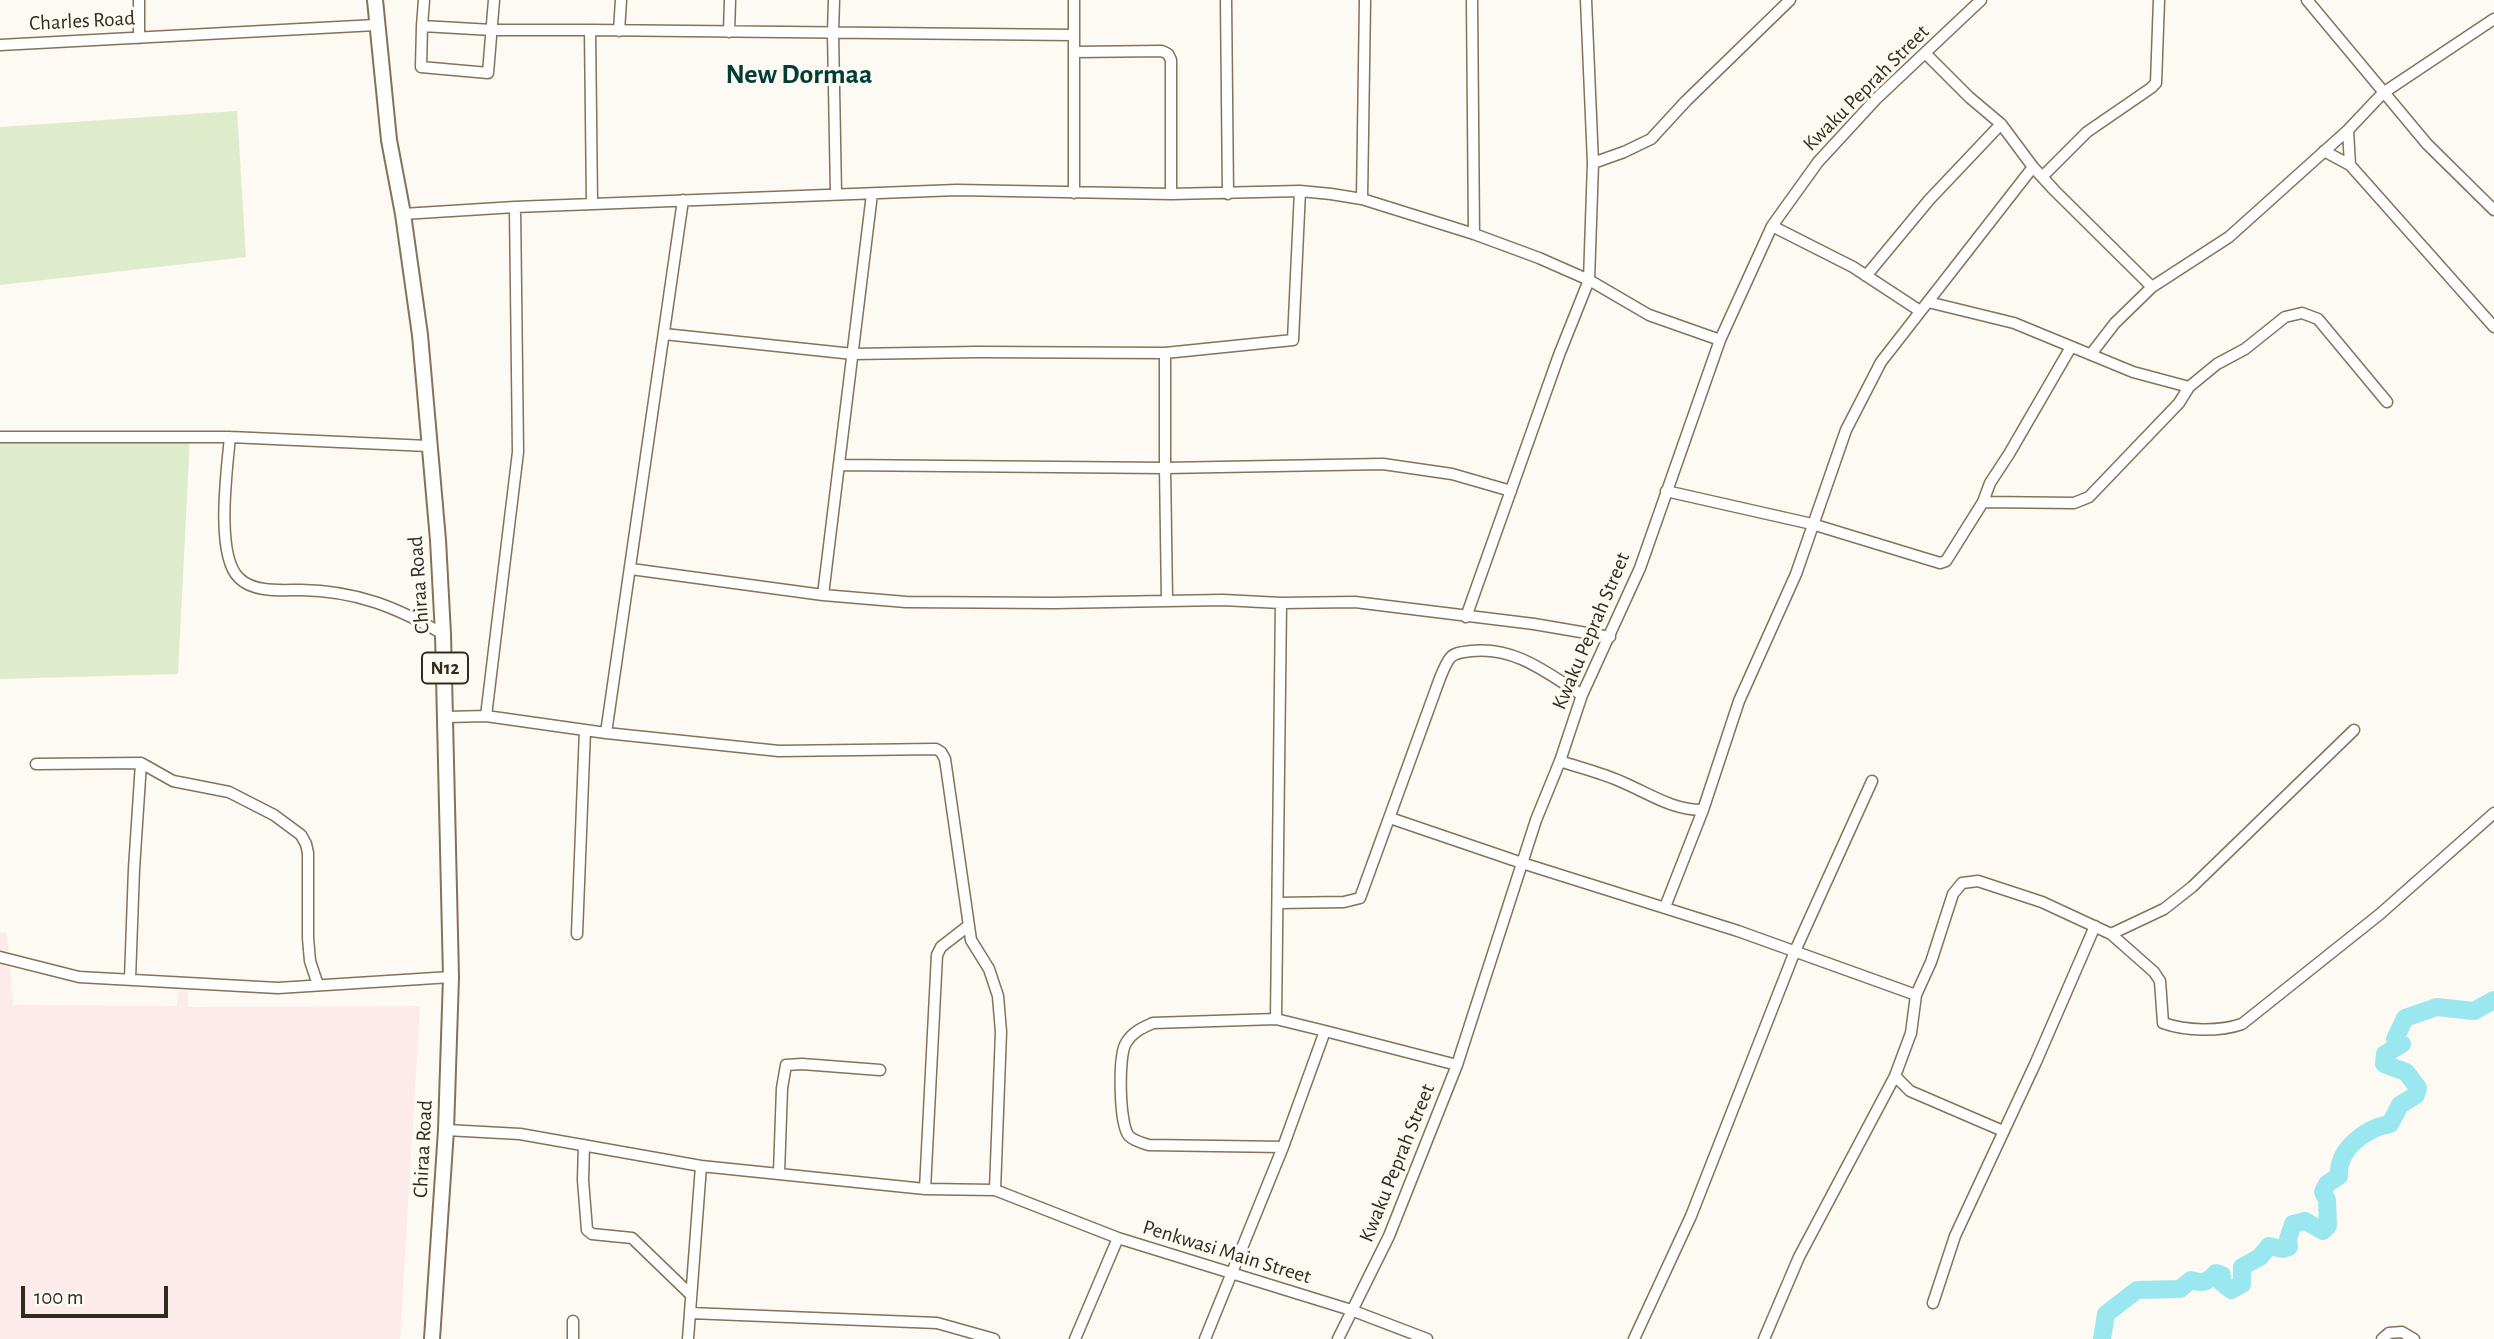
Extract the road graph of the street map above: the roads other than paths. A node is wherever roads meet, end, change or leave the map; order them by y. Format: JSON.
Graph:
{"nodes":[{"id":1,"x":139,"y":0,"type":"edge"},
{"id":2,"x":375,"y":0,"type":"edge"},
{"id":3,"x":424,"y":0,"type":"edge"},
{"id":4,"x":494,"y":0,"type":"edge"},
{"id":5,"x":621,"y":0,"type":"edge"},
{"id":6,"x":730,"y":0,"type":"edge"},
{"id":7,"x":834,"y":0,"type":"edge"},
{"id":8,"x":1074,"y":0,"type":"edge"},
{"id":9,"x":1226,"y":0,"type":"edge"},
{"id":10,"x":1365,"y":0,"type":"edge"},
{"id":11,"x":1472,"y":0,"type":"edge"},
{"id":12,"x":1586,"y":0,"type":"edge"},
{"id":13,"x":1790,"y":0,"type":"edge"},
{"id":14,"x":1981,"y":0,"type":"edge"},
{"id":15,"x":2159,"y":0,"type":"edge"},
{"id":16,"x":2307,"y":0,"type":"edge"},
{"id":17,"x":2494,"y":19,"type":"edge"},
{"id":18,"x":376,"y":25,"type":"junction"},
{"id":19,"x":422,"y":26,"type":"junction"},
{"id":20,"x":492,"y":30,"type":"junction"},
{"id":21,"x":590,"y":30,"type":"junction"},
{"id":22,"x":620,"y":31,"type":"junction"},
{"id":23,"x":729,"y":32,"type":"junction"},
{"id":24,"x":833,"y":33,"type":"junction"},
{"id":25,"x":1074,"y":35,"type":"junction"},
{"id":26,"x":139,"y":38,"type":"junction"},
{"id":27,"x":0,"y":45,"type":"edge"},
{"id":28,"x":1074,"y":52,"type":"junction"},
{"id":29,"x":1926,"y":54,"type":"junction"},
{"id":30,"x":2383,"y":93,"type":"junction"},
{"id":31,"x":2001,"y":124,"type":"junction"},
{"id":32,"x":2348,"y":130,"type":"junction"},
{"id":33,"x":2324,"y":151,"type":"junction"},
{"id":34,"x":1593,"y":163,"type":"junction"},
{"id":35,"x":2350,"y":165,"type":"junction"},
{"id":36,"x":2033,"y":167,"type":"junction"},
{"id":37,"x":2042,"y":177,"type":"junction"},
{"id":38,"x":1300,"y":191,"type":"junction"},
{"id":39,"x":1074,"y":192,"type":"junction"},
{"id":40,"x":836,"y":194,"type":"junction"},
{"id":41,"x":872,"y":194,"type":"junction"},
{"id":42,"x":1171,"y":194,"type":"junction"},
{"id":43,"x":1228,"y":194,"type":"junction"},
{"id":44,"x":1362,"y":199,"type":"junction"},
{"id":45,"x":683,"y":200,"type":"junction"},
{"id":46,"x":592,"y":204,"type":"junction"},
{"id":47,"x":514,"y":206,"type":"junction"},
{"id":48,"x":2494,"y":211,"type":"edge"},
{"id":49,"x":403,"y":214,"type":"junction"},
{"id":50,"x":1772,"y":226,"type":"junction"},
{"id":51,"x":1474,"y":234,"type":"junction"},
{"id":52,"x":1866,"y":276,"type":"junction"},
{"id":53,"x":1589,"y":280,"type":"junction"},
{"id":54,"x":2152,"y":287,"type":"junction"},
{"id":55,"x":1928,"y":302,"type":"junction"},
{"id":56,"x":1920,"y":311,"type":"junction"},
{"id":57,"x":2494,"y":327,"type":"edge"},
{"id":58,"x":664,"y":334,"type":"junction"},
{"id":59,"x":1720,"y":340,"type":"junction"},
{"id":60,"x":2071,"y":347,"type":"junction"},
{"id":61,"x":853,"y":354,"type":"junction"},
{"id":62,"x":1165,"y":354,"type":"junction"},
{"id":63,"x":2091,"y":354,"type":"junction"},
{"id":64,"x":2189,"y":387,"type":"junction"},
{"id":65,"x":2387,"y":402,"type":"dead end"},
{"id":66,"x":230,"y":436,"type":"junction"},
{"id":67,"x":0,"y":438,"type":"edge"},
{"id":68,"x":428,"y":446,"type":"junction"},
{"id":69,"x":840,"y":465,"type":"junction"},
{"id":70,"x":1165,"y":468,"type":"junction"},
{"id":71,"x":1511,"y":491,"type":"junction"},
{"id":72,"x":1666,"y":491,"type":"junction"},
{"id":73,"x":1983,"y":502,"type":"junction"},
{"id":74,"x":1812,"y":524,"type":"junction"},
{"id":75,"x":631,"y":569,"type":"junction"},
{"id":76,"x":822,"y":595,"type":"junction"},
{"id":77,"x":1167,"y":600,"type":"junction"},
{"id":78,"x":1281,"y":603,"type":"junction"},
{"id":79,"x":1466,"y":617,"type":"junction"},
{"id":80,"x":443,"y":634,"type":"junction"},
{"id":81,"x":1609,"y":637,"type":"junction"},
{"id":82,"x":1582,"y":695,"type":"junction"},
{"id":83,"x":486,"y":716,"type":"junction"},
{"id":84,"x":447,"y":717,"type":"junction"},
{"id":85,"x":585,"y":730,"type":"junction"},
{"id":86,"x":2354,"y":730,"type":"dead end"},
{"id":87,"x":606,"y":733,"type":"junction"},
{"id":88,"x":1560,"y":761,"type":"junction"},
{"id":89,"x":141,"y":763,"type":"junction"},
{"id":90,"x":36,"y":764,"type":"dead end"},
{"id":91,"x":1872,"y":781,"type":"dead end"},
{"id":92,"x":1703,"y":810,"type":"junction"},
{"id":93,"x":2494,"y":813,"type":"edge"},
{"id":94,"x":1390,"y":818,"type":"junction"},
{"id":95,"x":1522,"y":863,"type":"junction"},
{"id":96,"x":1278,"y":902,"type":"junction"},
{"id":97,"x":1665,"y":907,"type":"junction"},
{"id":98,"x":968,"y":926,"type":"junction"},
{"id":99,"x":2095,"y":926,"type":"junction"},
{"id":100,"x":577,"y":934,"type":"dead end"},
{"id":101,"x":2110,"y":934,"type":"junction"},
{"id":102,"x":1796,"y":951,"type":"junction"},
{"id":103,"x":0,"y":957,"type":"edge"},
{"id":104,"x":451,"y":977,"type":"junction"},
{"id":105,"x":131,"y":979,"type":"junction"},
{"id":106,"x":318,"y":985,"type":"junction"},
{"id":107,"x":1916,"y":995,"type":"junction"},
{"id":108,"x":1276,"y":1019,"type":"junction"},
{"id":109,"x":1325,"y":1031,"type":"junction"},
{"id":110,"x":1457,"y":1065,"type":"junction"},
{"id":111,"x":880,"y":1070,"type":"dead end"},
{"id":112,"x":1895,"y":1076,"type":"junction"},
{"id":113,"x":446,"y":1130,"type":"junction"},
{"id":114,"x":2003,"y":1130,"type":"junction"},
{"id":115,"x":584,"y":1145,"type":"junction"},
{"id":116,"x":1283,"y":1147,"type":"junction"},
{"id":117,"x":701,"y":1166,"type":"junction"},
{"id":118,"x":779,"y":1172,"type":"junction"},
{"id":119,"x":925,"y":1189,"type":"junction"},
{"id":120,"x":995,"y":1190,"type":"junction"},
{"id":121,"x":1118,"y":1238,"type":"junction"},
{"id":122,"x":1231,"y":1274,"type":"junction"},
{"id":123,"x":691,"y":1295,"type":"junction"},
{"id":124,"x":1933,"y":1303,"type":"dead end"},
{"id":125,"x":1351,"y":1310,"type":"junction"},
{"id":126,"x":690,"y":1313,"type":"junction"},
{"id":127,"x":573,"y":1321,"type":"dead end"},
{"id":128,"x":432,"y":1339,"type":"edge"},
{"id":129,"x":573,"y":1339,"type":"edge"},
{"id":130,"x":688,"y":1339,"type":"edge"},
{"id":131,"x":994,"y":1339,"type":"edge"},
{"id":132,"x":1075,"y":1339,"type":"edge"},
{"id":133,"x":1205,"y":1339,"type":"edge"},
{"id":134,"x":1338,"y":1339,"type":"edge"},
{"id":135,"x":1427,"y":1339,"type":"edge"},
{"id":136,"x":1634,"y":1339,"type":"edge"},
{"id":137,"x":1764,"y":1339,"type":"edge"},
{"id":138,"x":2382,"y":1339,"type":"edge"},
{"id":139,"x":2414,"y":1339,"type":"edge"}],
"edges":[{"from":1,"to":26,"type":"street"},
{"from":2,"to":18,"type":"highway","name":"Chiraa Road","number":"N12"},
{"from":3,"to":19,"type":"street"},
{"from":4,"to":20,"type":"street"},
{"from":5,"to":22,"type":"street"},
{"from":6,"to":23,"type":"street"},
{"from":7,"to":24,"type":"street"},
{"from":8,"to":25,"type":"street"},
{"from":9,"to":43,"type":"street"},
{"from":10,"to":44,"type":"street"},
{"from":11,"to":51,"type":"street"},
{"from":12,"to":34,"type":"street"},
{"from":13,"to":34,"type":"street"},
{"from":14,"to":29,"type":"street","name":"Kwaku Peprah Street"},
{"from":15,"to":37,"type":"street"},
{"from":16,"to":30,"type":"street"},
{"from":17,"to":30,"type":"street"},
{"from":18,"to":26,"type":"street","name":"Charles Road"},
{"from":18,"to":49,"type":"highway","name":"Chiraa Road","number":"N12"},
{"from":19,"to":20,"type":"street"},
{"from":19,"to":20,"type":"street"},
{"from":20,"to":21,"type":"street"},
{"from":21,"to":22,"type":"street"},
{"from":21,"to":46,"type":"street"},
{"from":22,"to":23,"type":"street"},
{"from":23,"to":24,"type":"street"},
{"from":24,"to":25,"type":"street"},
{"from":24,"to":40,"type":"street"},
{"from":25,"to":28,"type":"street"},
{"from":26,"to":27,"type":"street","name":"Charles Road"},
{"from":28,"to":39,"type":"street"},
{"from":28,"to":42,"type":"street"},
{"from":29,"to":31,"type":"street"},
{"from":29,"to":50,"type":"street","name":"Kwaku Peprah Street"},
{"from":30,"to":32,"type":"street"},
{"from":30,"to":48,"type":"street"},
{"from":31,"to":36,"type":"street"},
{"from":31,"to":52,"type":"street"},
{"from":32,"to":33,"type":"street"},
{"from":32,"to":35,"type":"street"},
{"from":33,"to":35,"type":"street"},
{"from":33,"to":54,"type":"street"},
{"from":34,"to":53,"type":"street"},
{"from":35,"to":57,"type":"street"},
{"from":36,"to":37,"type":"street"},
{"from":36,"to":55,"type":"street"},
{"from":37,"to":54,"type":"street"},
{"from":38,"to":43,"type":"street"},
{"from":38,"to":44,"type":"street"},
{"from":38,"to":62,"type":"street"},
{"from":39,"to":41,"type":"street"},
{"from":39,"to":42,"type":"street"},
{"from":40,"to":41,"type":"street"},
{"from":40,"to":45,"type":"street"},
{"from":41,"to":61,"type":"street"},
{"from":42,"to":43,"type":"street"},
{"from":44,"to":51,"type":"street"},
{"from":45,"to":46,"type":"street"},
{"from":45,"to":58,"type":"street"},
{"from":46,"to":47,"type":"street"},
{"from":47,"to":49,"type":"street"},
{"from":47,"to":83,"type":"street"},
{"from":49,"to":68,"type":"highway","name":"Chiraa Road","number":"N12"},
{"from":50,"to":52,"type":"street"},
{"from":50,"to":59,"type":"street","name":"Kwaku Peprah Street"},
{"from":51,"to":53,"type":"street"},
{"from":52,"to":56,"type":"street"},
{"from":53,"to":59,"type":"street"},
{"from":53,"to":71,"type":"street"},
{"from":54,"to":63,"type":"street"},
{"from":55,"to":56,"type":"street"},
{"from":55,"to":60,"type":"street"},
{"from":56,"to":74,"type":"street"},
{"from":58,"to":61,"type":"street"},
{"from":58,"to":75,"type":"street"},
{"from":59,"to":72,"type":"street","name":"Kwaku Peprah Street"},
{"from":60,"to":63,"type":"street"},
{"from":60,"to":73,"type":"street"},
{"from":61,"to":62,"type":"street"},
{"from":61,"to":69,"type":"street"},
{"from":62,"to":70,"type":"street"},
{"from":63,"to":64,"type":"street"},
{"from":64,"to":65,"type":"street"},
{"from":64,"to":73,"type":"street"},
{"from":66,"to":67,"type":"street"},
{"from":66,"to":68,"type":"street"},
{"from":66,"to":80,"type":"street"},
{"from":68,"to":80,"type":"highway","name":"Chiraa Road","number":"N12"},
{"from":69,"to":70,"type":"street"},
{"from":69,"to":76,"type":"street"},
{"from":70,"to":71,"type":"street"},
{"from":70,"to":77,"type":"street"},
{"from":71,"to":79,"type":"street"},
{"from":72,"to":74,"type":"street"},
{"from":72,"to":81,"type":"street","name":"Kwaku Peprah Street"},
{"from":73,"to":74,"type":"street"},
{"from":74,"to":92,"type":"street"},
{"from":75,"to":76,"type":"street"},
{"from":75,"to":87,"type":"street"},
{"from":76,"to":77,"type":"street"},
{"from":77,"to":78,"type":"street"},
{"from":78,"to":79,"type":"street"},
{"from":78,"to":96,"type":"street"},
{"from":79,"to":81,"type":"street"},
{"from":80,"to":84,"type":"highway","name":"Chiraa Road","number":"N12"},
{"from":81,"to":82,"type":"street","name":"Kwaku Peprah Street"},
{"from":82,"to":88,"type":"street","name":"Kwaku Peprah Street"},
{"from":82,"to":94,"type":"street"},
{"from":83,"to":84,"type":"street"},
{"from":83,"to":85,"type":"street"},
{"from":84,"to":104,"type":"highway","name":"Chiraa Road","number":"N12"},
{"from":85,"to":87,"type":"street"},
{"from":85,"to":100,"type":"street"},
{"from":86,"to":101,"type":"street"},
{"from":87,"to":98,"type":"street"},
{"from":88,"to":92,"type":"street"},
{"from":88,"to":95,"type":"street","name":"Kwaku Peprah Street"},
{"from":89,"to":90,"type":"street"},
{"from":89,"to":105,"type":"street"},
{"from":89,"to":106,"type":"street"},
{"from":91,"to":102,"type":"street"},
{"from":92,"to":97,"type":"street"},
{"from":93,"to":101,"type":"street"},
{"from":94,"to":95,"type":"street"},
{"from":94,"to":96,"type":"street"},
{"from":95,"to":97,"type":"street"},
{"from":95,"to":110,"type":"street","name":"Kwaku Peprah Street"},
{"from":96,"to":108,"type":"street"},
{"from":97,"to":102,"type":"street"},
{"from":98,"to":119,"type":"street"},
{"from":98,"to":120,"type":"street"},
{"from":99,"to":101,"type":"street"},
{"from":99,"to":107,"type":"street"},
{"from":99,"to":114,"type":"street"},
{"from":102,"to":107,"type":"street"},
{"from":102,"to":136,"type":"street"},
{"from":103,"to":105,"type":"street"},
{"from":104,"to":106,"type":"street"},
{"from":104,"to":113,"type":"highway","name":"Chiraa Road","number":"N12"},
{"from":105,"to":106,"type":"street"},
{"from":107,"to":112,"type":"street"},
{"from":108,"to":109,"type":"street"},
{"from":108,"to":116,"type":"street"},
{"from":109,"to":110,"type":"street"},
{"from":109,"to":116,"type":"street"},
{"from":110,"to":125,"type":"street","name":"Kwaku Peprah Street"},
{"from":111,"to":118,"type":"street"},
{"from":112,"to":114,"type":"street"},
{"from":112,"to":137,"type":"street"},
{"from":113,"to":115,"type":"street"},
{"from":113,"to":128,"type":"highway","name":"Chiraa Road","number":"N12"},
{"from":114,"to":124,"type":"street"},
{"from":115,"to":117,"type":"street"},
{"from":115,"to":123,"type":"street"},
{"from":116,"to":122,"type":"street"},
{"from":117,"to":118,"type":"street"},
{"from":117,"to":123,"type":"street"},
{"from":118,"to":119,"type":"street"},
{"from":119,"to":120,"type":"street"},
{"from":120,"to":121,"type":"street"},
{"from":121,"to":122,"type":"street","name":"Penkwasi Main Street"},
{"from":121,"to":132,"type":"street","name":"Penkwasi Main Street"},
{"from":122,"to":125,"type":"street","name":"Penkwasi Main Street"},
{"from":122,"to":133,"type":"street"},
{"from":123,"to":126,"type":"street"},
{"from":125,"to":134,"type":"street","name":"Kwaku Peprah Street"},
{"from":125,"to":135,"type":"street","name":"Penkwasi Main Street"},
{"from":126,"to":130,"type":"street"},
{"from":126,"to":131,"type":"street"},
{"from":127,"to":129,"type":"street"},
{"from":138,"to":139,"type":"street"}]}
